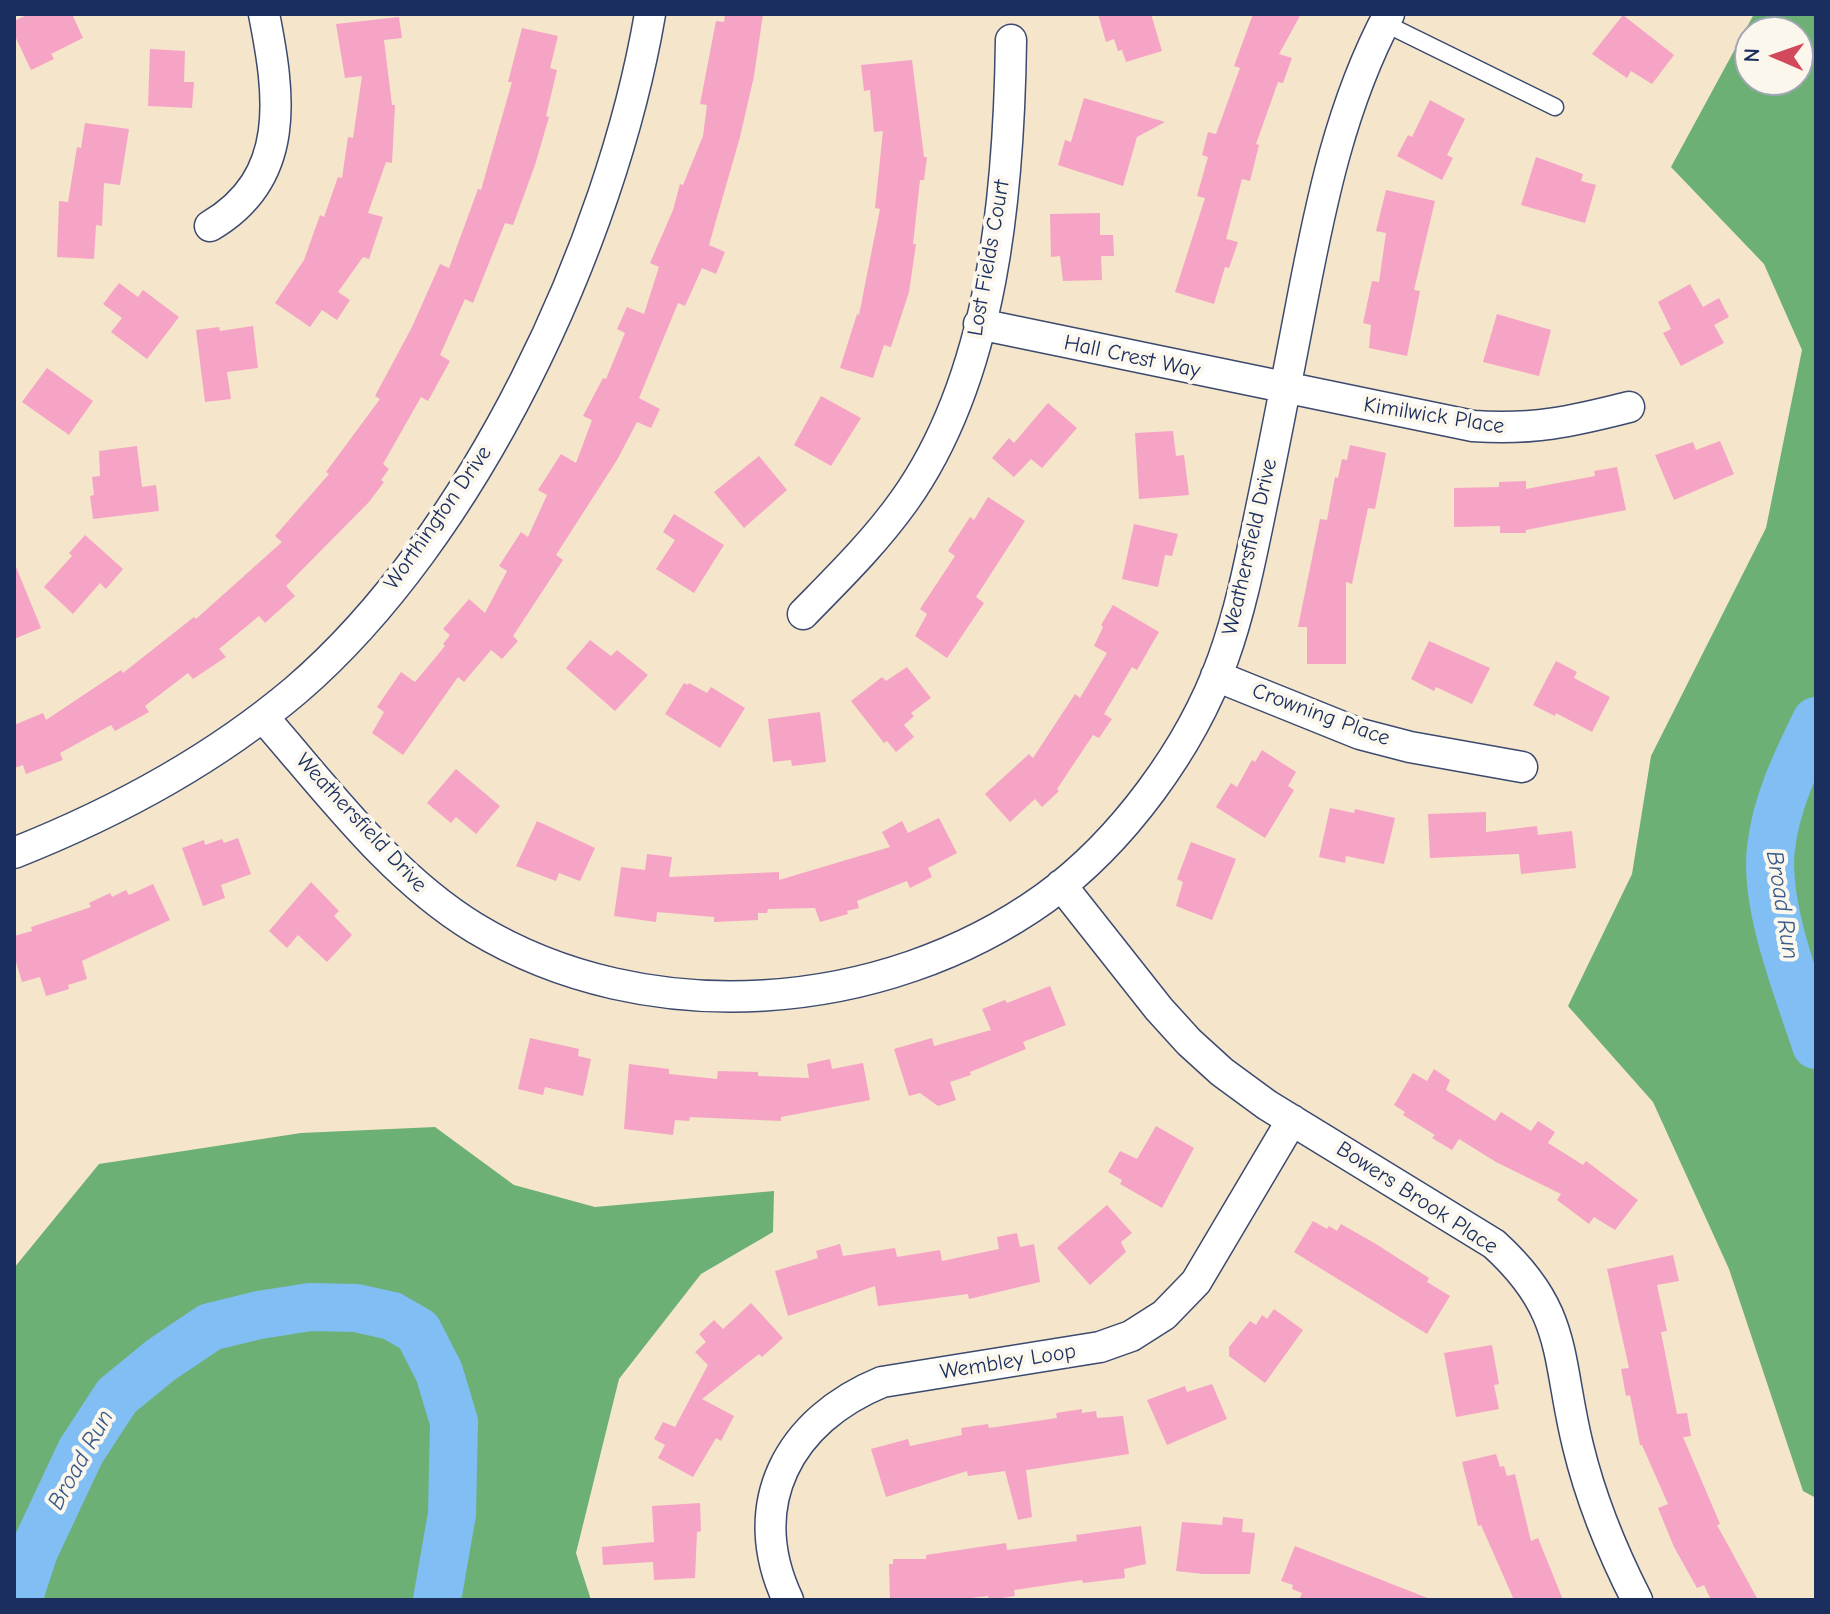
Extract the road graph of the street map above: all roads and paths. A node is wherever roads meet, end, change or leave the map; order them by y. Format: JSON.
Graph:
{"nodes":[{"id":1,"x":264,"y":14,"type":"edge"},
{"id":2,"x":650,"y":14,"type":"edge"},
{"id":3,"x":1386,"y":19,"type":"edge"},
{"id":4,"x":1011,"y":40,"type":"dead end"},
{"id":5,"x":1555,"y":107,"type":"dead end"},
{"id":6,"x":210,"y":226,"type":"dead end"},
{"id":7,"x":979,"y":324,"type":"junction"},
{"id":8,"x":1285,"y":389,"type":"junction"},
{"id":9,"x":1629,"y":407,"type":"dead end"},
{"id":10,"x":803,"y":614,"type":"dead end"},
{"id":11,"x":1216,"y":676,"type":"junction"},
{"id":12,"x":263,"y":717,"type":"junction"},
{"id":13,"x":1522,"y":767,"type":"dead end"},
{"id":14,"x":14,"y":853,"type":"edge"},
{"id":15,"x":1061,"y":885,"type":"junction"},
{"id":16,"x":1292,"y":1120,"type":"junction"},
{"id":17,"x":788,"y":1600,"type":"edge"},
{"id":18,"x":1637,"y":1600,"type":"edge"}],
"edges":[{"from":1,"to":6,"type":"street"},
{"from":2,"to":12,"type":"street","name":"Worthington Drive"},
{"from":3,"to":5,"type":"lane"},
{"from":3,"to":8,"type":"street","name":"Weathersfield Drive"},
{"from":4,"to":7,"type":"street","name":"Lost Fields Court"},
{"from":7,"to":8,"type":"street","name":"Hall Crest Way"},
{"from":7,"to":10,"type":"street","name":"Lost Fields Court"},
{"from":8,"to":9,"type":"street","name":"Kimilwick Place"},
{"from":8,"to":11,"type":"street","name":"Weathersfield Drive"},
{"from":11,"to":13,"type":"street","name":"Crowning Place"},
{"from":11,"to":15,"type":"street","name":"Weathersfield Drive"},
{"from":12,"to":14,"type":"street","name":"Worthington Drive"},
{"from":12,"to":15,"type":"street","name":"Weathersfield Drive"},
{"from":15,"to":16,"type":"street","name":"Bowers Brook Place"},
{"from":16,"to":17,"type":"street","name":"Wembley Loop"},
{"from":16,"to":18,"type":"street","name":"Bowers Brook Place"}]}
